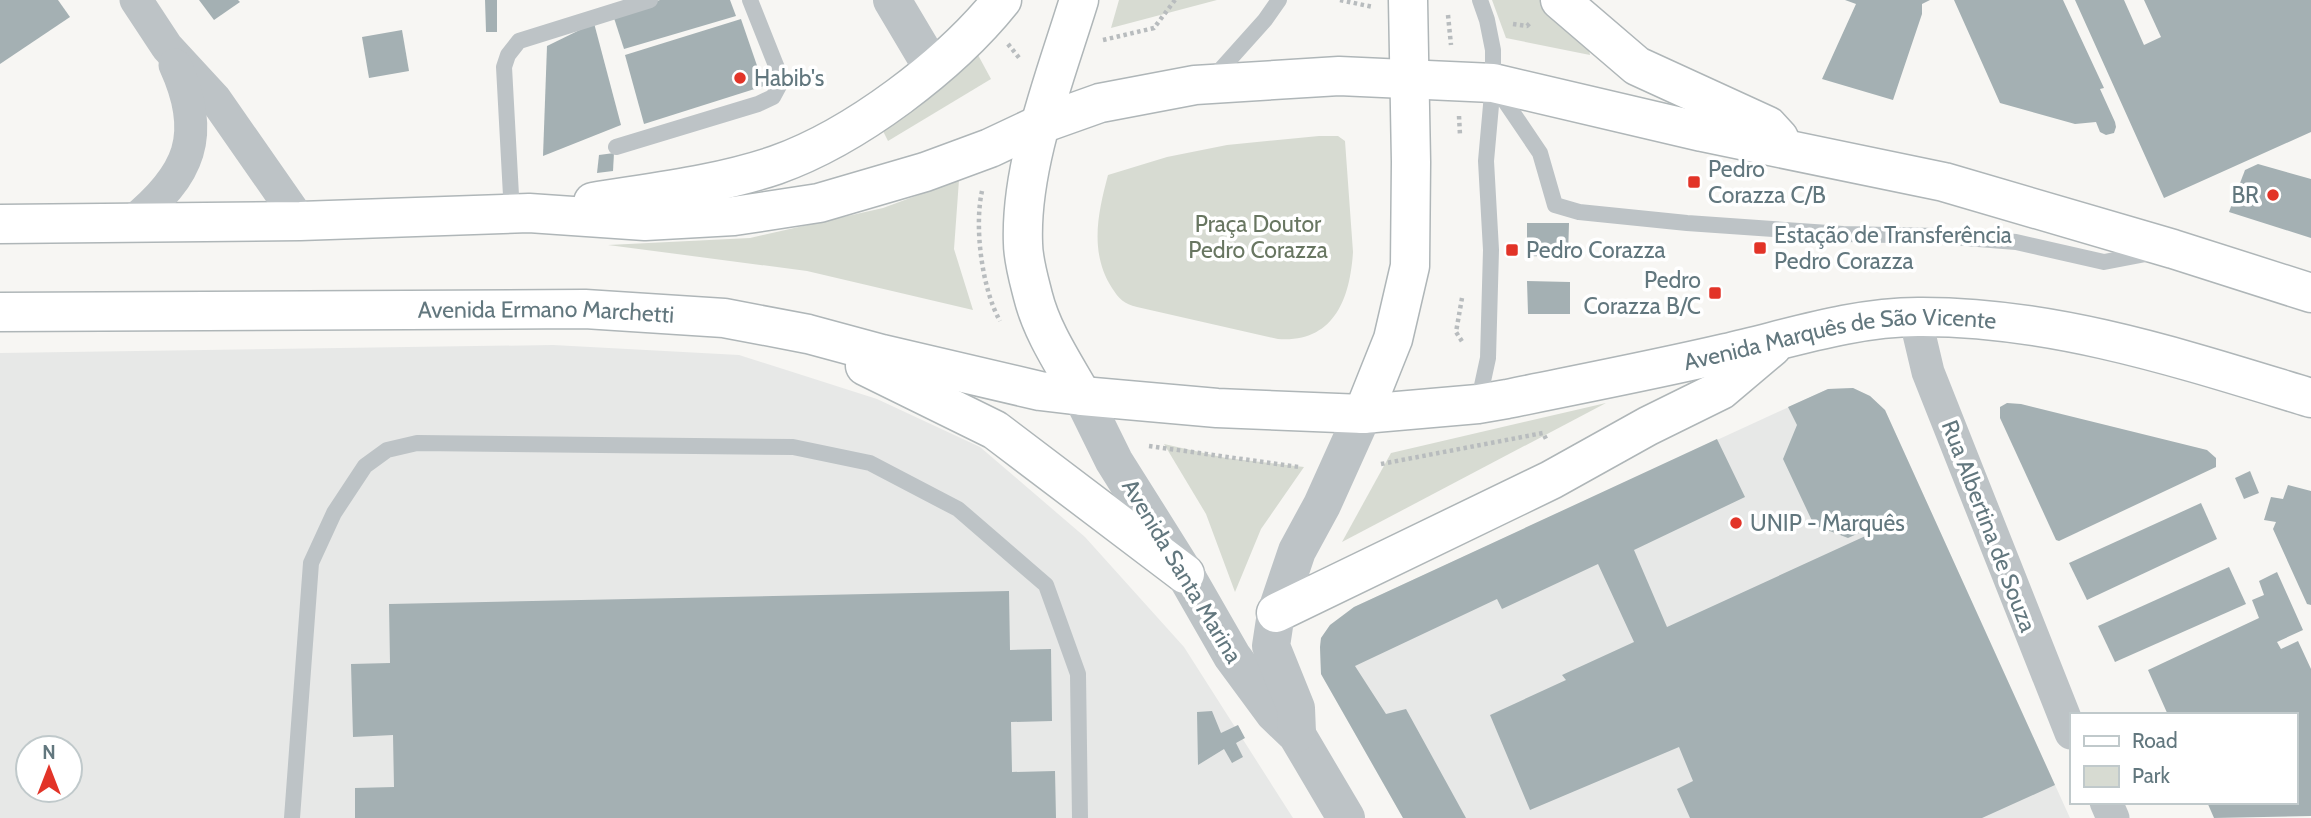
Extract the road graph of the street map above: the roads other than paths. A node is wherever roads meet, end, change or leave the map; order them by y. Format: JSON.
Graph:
{"nodes":[{"id":1,"x":136,"y":0,"type":"edge"},
{"id":2,"x":650,"y":0,"type":"edge"},
{"id":3,"x":750,"y":0,"type":"edge"},
{"id":4,"x":892,"y":0,"type":"edge"},
{"id":5,"x":1002,"y":0,"type":"edge"},
{"id":6,"x":1079,"y":0,"type":"edge"},
{"id":7,"x":1279,"y":0,"type":"edge"},
{"id":8,"x":1480,"y":0,"type":"edge"},
{"id":9,"x":1560,"y":0,"type":"edge"},
{"id":10,"x":1409,"y":6,"type":"edge"},
{"id":11,"x":167,"y":47,"type":"junction"},
{"id":12,"x":933,"y":69,"type":"junction"},
{"id":13,"x":1410,"y":80,"type":"junction"},
{"id":14,"x":1493,"y":83,"type":"junction"},
{"id":15,"x":1207,"y":84,"type":"junction"},
{"id":16,"x":1041,"y":124,"type":"junction"},
{"id":17,"x":616,"y":147,"type":"dead end"},
{"id":18,"x":1790,"y":150,"type":"junction"},
{"id":19,"x":521,"y":214,"type":"junction"},
{"id":20,"x":300,"y":221,"type":"junction"},
{"id":21,"x":132,"y":222,"type":"junction"},
{"id":22,"x":0,"y":224,"type":"edge"},
{"id":23,"x":2173,"y":249,"type":"junction"},
{"id":24,"x":2311,"y":293,"type":"edge"},
{"id":25,"x":0,"y":312,"type":"edge"},
{"id":26,"x":1915,"y":317,"type":"junction"},
{"id":27,"x":808,"y":334,"type":"junction"},
{"id":28,"x":1780,"y":340,"type":"junction"},
{"id":29,"x":1082,"y":396,"type":"junction"},
{"id":30,"x":2311,"y":398,"type":"edge"},
{"id":31,"x":1478,"y":404,"type":"junction"},
{"id":32,"x":1363,"y":414,"type":"junction"},
{"id":33,"x":1185,"y":573,"type":"junction"},
{"id":34,"x":1276,"y":613,"type":"junction"},
{"id":35,"x":2070,"y":730,"type":"edge"},
{"id":36,"x":1297,"y":735,"type":"junction"},
{"id":37,"x":292,"y":818,"type":"edge"},
{"id":38,"x":1080,"y":818,"type":"edge"},
{"id":39,"x":1346,"y":818,"type":"edge"}],
"edges":[{"from":1,"to":11,"type":"street"},
{"from":2,"to":19,"type":"lane"},
{"from":3,"to":17,"type":"lane"},
{"from":4,"to":12,"type":"street"},
{"from":5,"to":12,"type":"main road"},
{"from":6,"to":16,"type":"main road"},
{"from":7,"to":15,"type":"lane"},
{"from":8,"to":14,"type":"lane"},
{"from":9,"to":18,"type":"main road"},
{"from":10,"to":13,"type":"main road"},
{"from":11,"to":20,"type":"street"},
{"from":11,"to":21,"type":"street"},
{"from":12,"to":19,"type":"main road"},
{"from":13,"to":14,"type":"main road"},
{"from":13,"to":15,"type":"main road"},
{"from":13,"to":32,"type":"main road"},
{"from":14,"to":18,"type":"main road"},
{"from":14,"to":23,"type":"lane"},
{"from":14,"to":31,"type":"lane"},
{"from":15,"to":16,"type":"main road"},
{"from":16,"to":19,"type":"main road"},
{"from":16,"to":29,"type":"main road"},
{"from":18,"to":23,"type":"main road"},
{"from":19,"to":20,"type":"main road"},
{"from":20,"to":21,"type":"main road"},
{"from":21,"to":22,"type":"main road"},
{"from":23,"to":24,"type":"main road"},
{"from":25,"to":27,"type":"main road","name":"Avenida Ermano Marchetti"},
{"from":26,"to":28,"type":"main road","name":"Avenida Marquês de São Vicente"},
{"from":26,"to":30,"type":"main road","name":"Avenida Marquês de São Vicente"},
{"from":26,"to":35,"type":"street","name":"Rua Albertina de Souza"},
{"from":27,"to":29,"type":"main road","name":"Avenida Ermano Marchetti"},
{"from":27,"to":33,"type":"main road"},
{"from":28,"to":31,"type":"main road","name":"Avenida Marquês de São Vicente"},
{"from":28,"to":34,"type":"main road"},
{"from":29,"to":32,"type":"main road"},
{"from":29,"to":33,"type":"street","name":"Avenida Santa Marina"},
{"from":31,"to":32,"type":"main road","name":"Avenida Marquês de São Vicente"},
{"from":32,"to":34,"type":"street","name":"Avenida Santa Marina"},
{"from":33,"to":36,"type":"street","name":"Avenida Santa Marina"},
{"from":34,"to":36,"type":"street","name":"Avenida Santa Marina"},
{"from":36,"to":39,"type":"street","name":"Avenida Santa Marina"},
{"from":37,"to":38,"type":"lane"}]}
